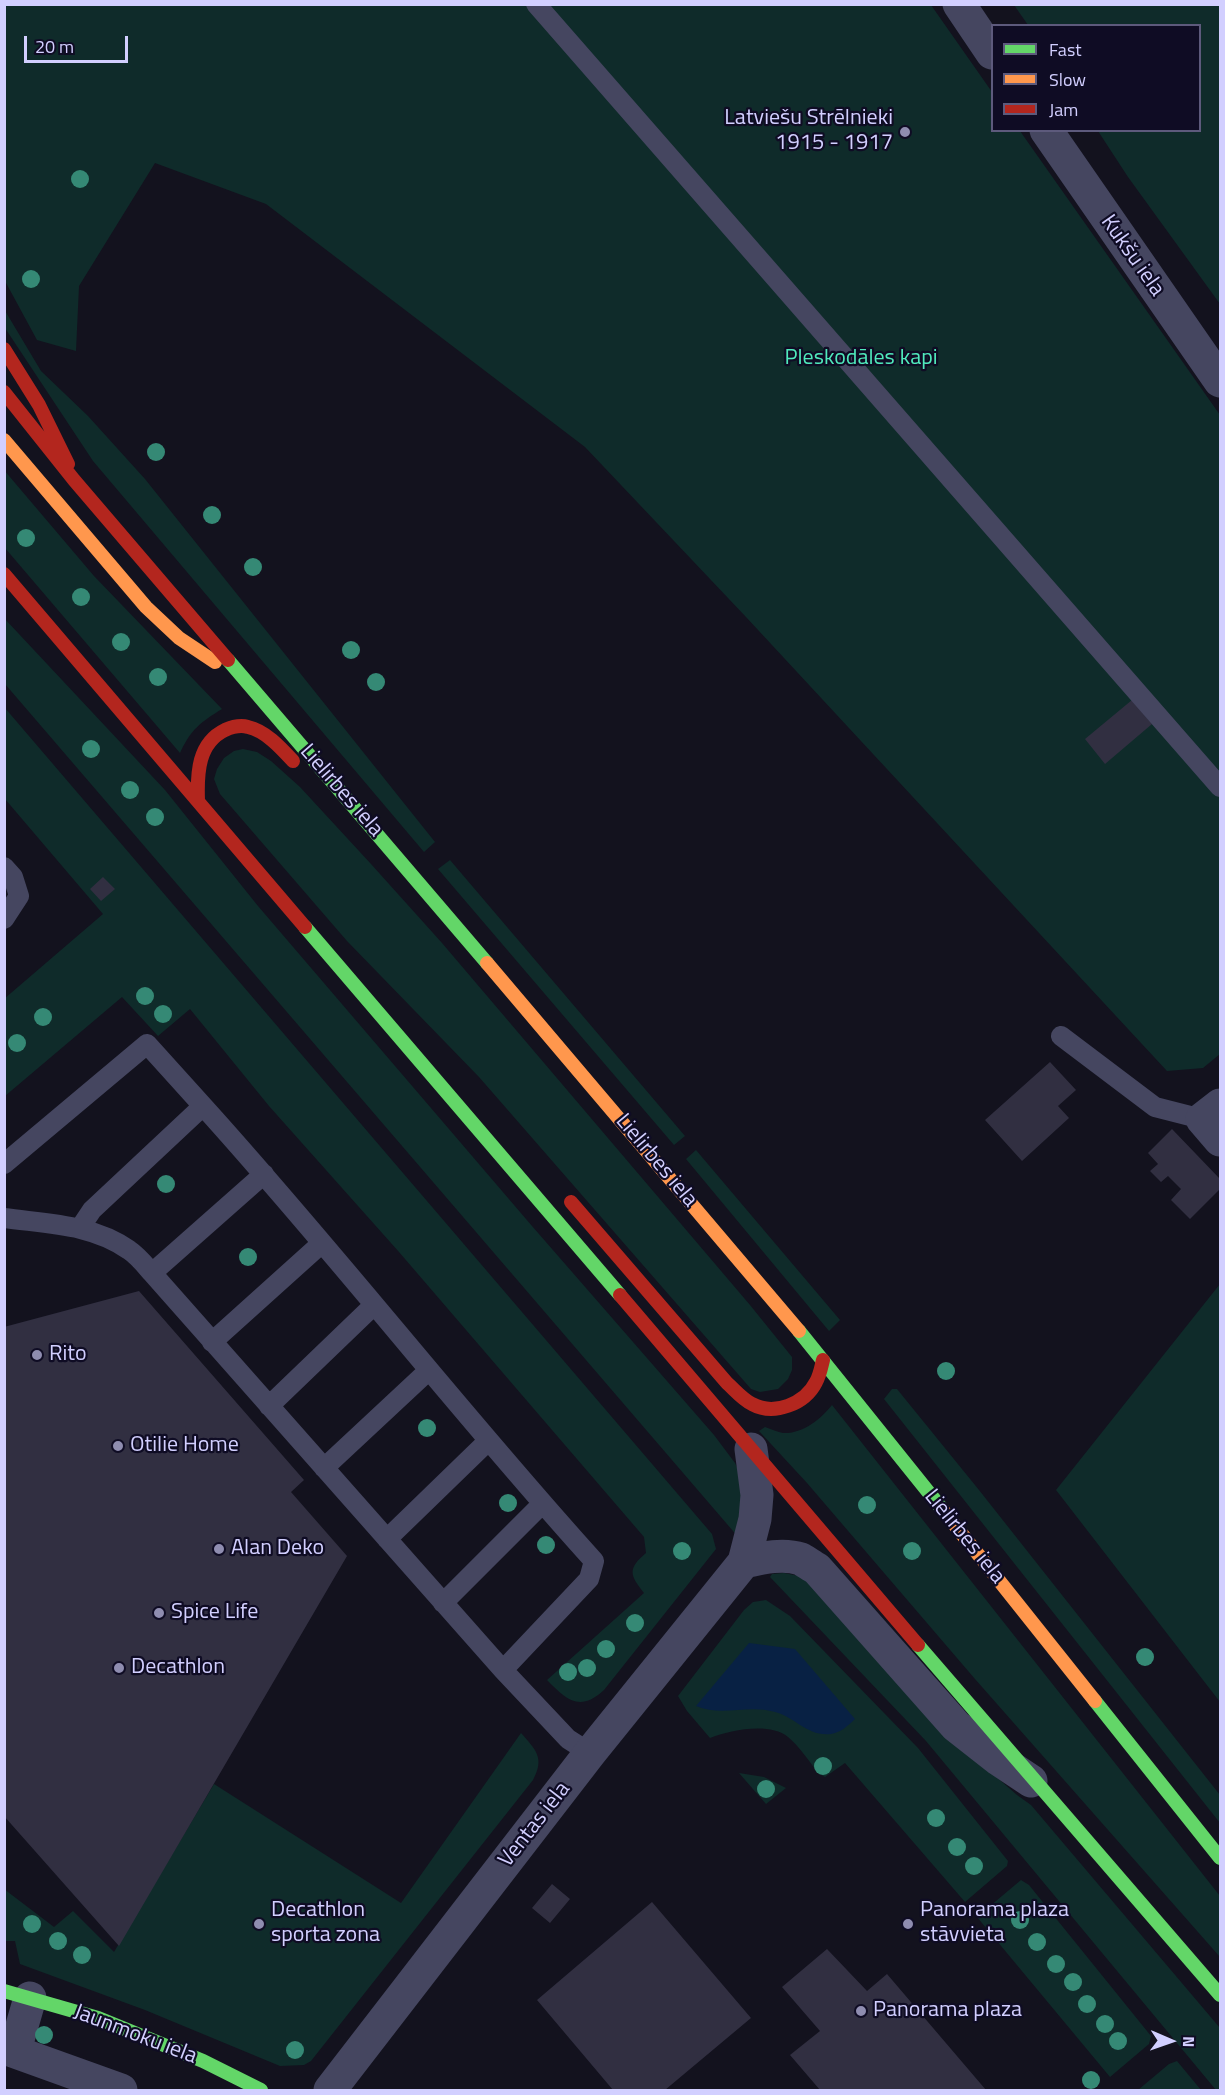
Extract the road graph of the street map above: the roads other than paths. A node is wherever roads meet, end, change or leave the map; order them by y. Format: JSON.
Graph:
{"nodes":[{"id":1,"x":536,"y":4,"type":"edge"},
{"id":2,"x":960,"y":4,"type":"edge"},
{"id":3,"x":991,"y":50,"type":"edge"},
{"id":4,"x":1047,"y":132,"type":"edge"},
{"id":5,"x":4,"y":349,"type":"edge"},
{"id":6,"x":1221,"y":381,"type":"edge"},
{"id":7,"x":4,"y":392,"type":"edge"},
{"id":8,"x":4,"y":440,"type":"edge"},
{"id":9,"x":74,"y":480,"type":"junction"},
{"id":10,"x":4,"y":574,"type":"edge"},
{"id":11,"x":252,"y":687,"type":"junction"},
{"id":12,"x":303,"y":772,"type":"dead end"},
{"id":13,"x":1221,"y":787,"type":"edge"},
{"id":14,"x":198,"y":800,"type":"junction"},
{"id":15,"x":340,"y":813,"type":"dead end"},
{"id":16,"x":382,"y":839,"type":"junction"},
{"id":17,"x":4,"y":867,"type":"edge"},
{"id":18,"x":4,"y":919,"type":"edge"},
{"id":19,"x":396,"y":1031,"type":"junction"},
{"id":20,"x":1061,"y":1036,"type":"dead end"},
{"id":21,"x":450,"y":1075,"type":"dead end"},
{"id":22,"x":203,"y":1106,"type":"junction"},
{"id":23,"x":1214,"y":1122,"type":"edge"},
{"id":24,"x":4,"y":1164,"type":"edge"},
{"id":25,"x":264,"y":1173,"type":"junction"},
{"id":26,"x":561,"y":1191,"type":"dead end"},
{"id":27,"x":4,"y":1218,"type":"edge"},
{"id":28,"x":80,"y":1228,"type":"junction"},
{"id":29,"x":322,"y":1243,"type":"junction"},
{"id":30,"x":152,"y":1273,"type":"junction"},
{"id":31,"x":374,"y":1305,"type":"junction"},
{"id":32,"x":212,"y":1342,"type":"junction"},
{"id":33,"x":823,"y":1360,"type":"junction"},
{"id":34,"x":428,"y":1371,"type":"junction"},
{"id":35,"x":269,"y":1406,"type":"junction"},
{"id":36,"x":488,"y":1441,"type":"junction"},
{"id":37,"x":751,"y":1449,"type":"junction"},
{"id":38,"x":324,"y":1468,"type":"junction"},
{"id":39,"x":542,"y":1504,"type":"junction"},
{"id":40,"x":387,"y":1539,"type":"junction"},
{"id":41,"x":744,"y":1562,"type":"junction"},
{"id":42,"x":443,"y":1603,"type":"junction"},
{"id":43,"x":503,"y":1670,"type":"junction"},
{"id":44,"x":590,"y":1753,"type":"junction"},
{"id":45,"x":1047,"y":1792,"type":"junction"},
{"id":46,"x":1221,"y":1858,"type":"edge"},
{"id":47,"x":17,"y":1994,"type":"edge"},
{"id":48,"x":1221,"y":1995,"type":"edge"},
{"id":49,"x":10,"y":2049,"type":"edge"},
{"id":50,"x":121,"y":2091,"type":"edge"},
{"id":51,"x":261,"y":2091,"type":"edge"},
{"id":52,"x":330,"y":2091,"type":"edge"}],
"edges":[{"from":1,"to":13,"type":"lane"},
{"from":2,"to":3,"type":"street"},
{"from":4,"to":6,"type":"street","name":"Kukšu iela"},
{"from":5,"to":9,"type":"main road","name":"Lielirbes iela"},
{"from":7,"to":9,"type":"main road","name":"Lielirbes iela"},
{"from":8,"to":11,"type":"main road"},
{"from":9,"to":11,"type":"main road","name":"Lielirbes iela"},
{"from":10,"to":14,"type":"main road"},
{"from":11,"to":16,"type":"main road","name":"Lielirbes iela"},
{"from":12,"to":14,"type":"main road"},
{"from":14,"to":19,"type":"main road"},
{"from":15,"to":16,"type":"main road"},
{"from":16,"to":33,"type":"main road","name":"Lielirbes iela"},
{"from":17,"to":18,"type":"lane"},
{"from":19,"to":21,"type":"main road"},
{"from":19,"to":37,"type":"main road"},
{"from":20,"to":23,"type":"lane"},
{"from":22,"to":24,"type":"lane"},
{"from":22,"to":25,"type":"lane"},
{"from":22,"to":28,"type":"lane"},
{"from":25,"to":29,"type":"lane"},
{"from":25,"to":30,"type":"lane"},
{"from":26,"to":33,"type":"main road"},
{"from":27,"to":28,"type":"lane"},
{"from":28,"to":30,"type":"lane"},
{"from":29,"to":31,"type":"lane"},
{"from":29,"to":32,"type":"lane"},
{"from":30,"to":32,"type":"lane"},
{"from":31,"to":34,"type":"lane"},
{"from":31,"to":35,"type":"lane"},
{"from":32,"to":35,"type":"lane"},
{"from":33,"to":46,"type":"main road","name":"Lielirbes iela"},
{"from":34,"to":36,"type":"lane"},
{"from":34,"to":38,"type":"lane"},
{"from":35,"to":38,"type":"lane"},
{"from":36,"to":39,"type":"lane"},
{"from":36,"to":40,"type":"lane"},
{"from":37,"to":41,"type":"street","name":"Ventas iela"},
{"from":37,"to":45,"type":"main road"},
{"from":38,"to":40,"type":"lane"},
{"from":39,"to":42,"type":"lane"},
{"from":39,"to":43,"type":"lane"},
{"from":40,"to":42,"type":"lane"},
{"from":41,"to":44,"type":"street","name":"Ventas iela"},
{"from":41,"to":45,"type":"street"},
{"from":42,"to":43,"type":"lane"},
{"from":43,"to":44,"type":"lane"},
{"from":44,"to":52,"type":"street","name":"Ventas iela"},
{"from":45,"to":48,"type":"main road"},
{"from":47,"to":49,"type":"street"},
{"from":47,"to":51,"type":"main road","name":"Jaunmoku iela"},
{"from":49,"to":50,"type":"street"}]}
